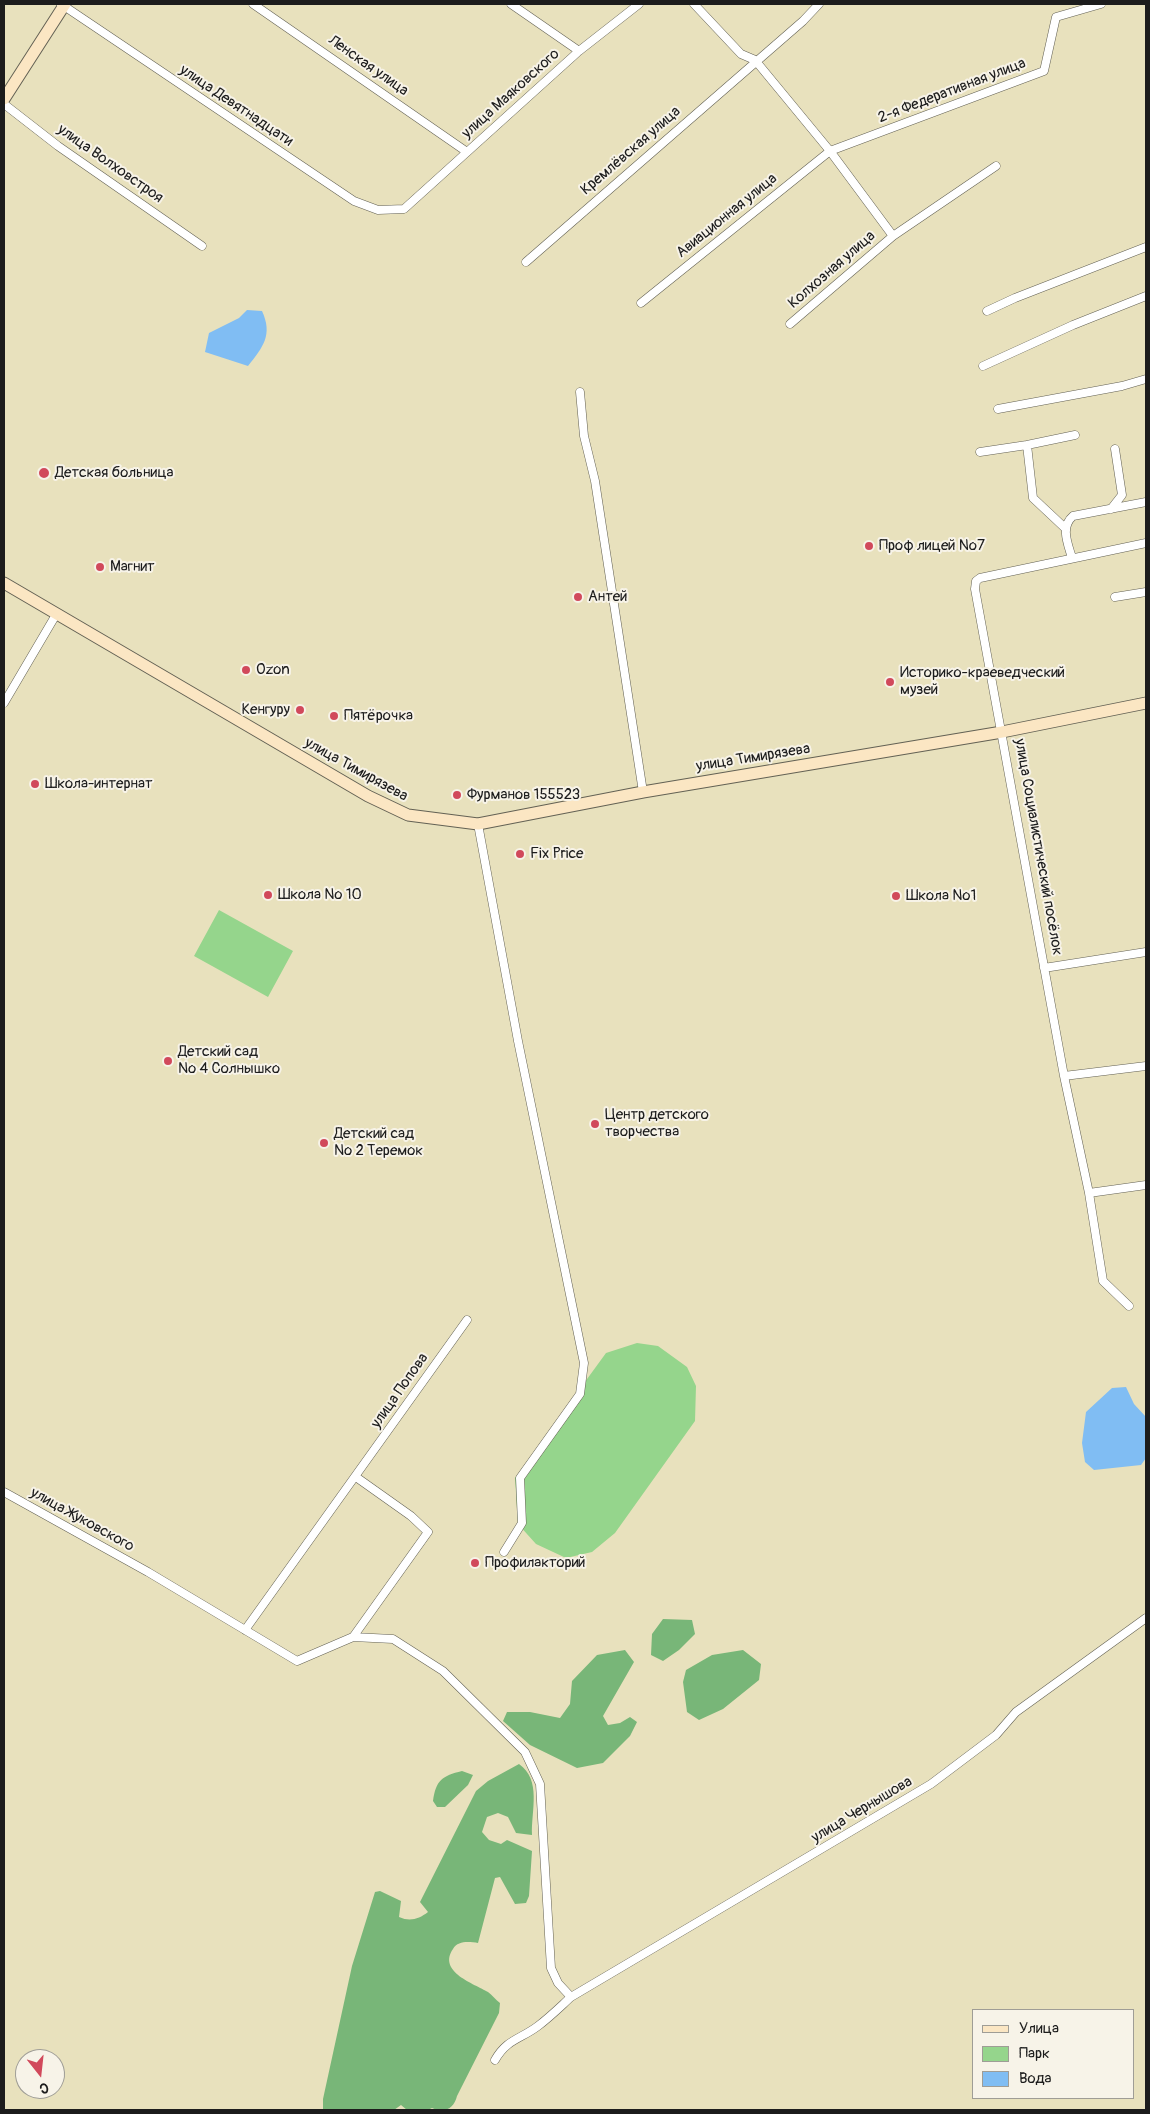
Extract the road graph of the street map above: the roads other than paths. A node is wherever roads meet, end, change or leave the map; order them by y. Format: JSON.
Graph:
{"nodes":[{"id":1,"x":64,"y":4,"type":"edge"},
{"id":2,"x":253,"y":4,"type":"edge"},
{"id":3,"x":510,"y":4,"type":"edge"},
{"id":4,"x":639,"y":4,"type":"edge"},
{"id":5,"x":694,"y":4,"type":"edge"},
{"id":6,"x":819,"y":4,"type":"edge"},
{"id":7,"x":1101,"y":4,"type":"edge"},
{"id":8,"x":579,"y":51,"type":"junction"},
{"id":9,"x":755,"y":60,"type":"junction"},
{"id":10,"x":4,"y":99,"type":"edge"},
{"id":11,"x":4,"y":104,"type":"edge"},
{"id":12,"x":830,"y":151,"type":"junction"},
{"id":13,"x":467,"y":152,"type":"junction"},
{"id":14,"x":996,"y":166,"type":"dead end"},
{"id":15,"x":404,"y":209,"type":"joint"},
{"id":16,"x":893,"y":236,"type":"junction"},
{"id":17,"x":202,"y":246,"type":"dead end"},
{"id":18,"x":1146,"y":248,"type":"edge"},
{"id":19,"x":526,"y":262,"type":"dead end"},
{"id":20,"x":1146,"y":296,"type":"edge"},
{"id":21,"x":642,"y":303,"type":"dead end"},
{"id":22,"x":987,"y":311,"type":"dead end"},
{"id":23,"x":790,"y":324,"type":"dead end"},
{"id":24,"x":983,"y":366,"type":"dead end"},
{"id":25,"x":1146,"y":379,"type":"edge"},
{"id":26,"x":580,"y":392,"type":"dead end"},
{"id":27,"x":998,"y":409,"type":"dead end"},
{"id":28,"x":1075,"y":435,"type":"dead end"},
{"id":29,"x":1027,"y":445,"type":"junction"},
{"id":30,"x":1115,"y":449,"type":"dead end"},
{"id":31,"x":980,"y":452,"type":"dead end"},
{"id":32,"x":1146,"y":502,"type":"edge"},
{"id":33,"x":1111,"y":509,"type":"junction"},
{"id":34,"x":1065,"y":528,"type":"junction"},
{"id":35,"x":1146,"y":543,"type":"edge"},
{"id":36,"x":1072,"y":558,"type":"junction"},
{"id":37,"x":4,"y":583,"type":"edge"},
{"id":38,"x":1146,"y":592,"type":"edge"},
{"id":39,"x":1115,"y":597,"type":"dead end"},
{"id":40,"x":57,"y":614,"type":"junction"},
{"id":41,"x":4,"y":702,"type":"edge"},
{"id":42,"x":1146,"y":703,"type":"edge"},
{"id":43,"x":1002,"y":732,"type":"junction"},
{"id":44,"x":643,"y":792,"type":"junction"},
{"id":45,"x":478,"y":824,"type":"junction"},
{"id":46,"x":1146,"y":952,"type":"edge"},
{"id":47,"x":1044,"y":968,"type":"junction"},
{"id":48,"x":1146,"y":1066,"type":"edge"},
{"id":49,"x":1064,"y":1076,"type":"junction"},
{"id":50,"x":1146,"y":1185,"type":"edge"},
{"id":51,"x":1089,"y":1193,"type":"junction"},
{"id":52,"x":1129,"y":1306,"type":"dead end"},
{"id":53,"x":467,"y":1320,"type":"dead end"},
{"id":54,"x":356,"y":1477,"type":"junction"},
{"id":55,"x":4,"y":1492,"type":"edge"},
{"id":56,"x":504,"y":1552,"type":"dead end"},
{"id":57,"x":1146,"y":1618,"type":"edge"},
{"id":58,"x":245,"y":1630,"type":"junction"},
{"id":59,"x":353,"y":1637,"type":"junction"},
{"id":60,"x":571,"y":1997,"type":"junction"},
{"id":61,"x":495,"y":2060,"type":"dead end"}],
"edges":[{"from":1,"to":10,"type":"street"},
{"from":1,"to":15,"type":"street","name":"улица Девятнадцати"},
{"from":2,"to":13,"type":"street","name":"Ленская улица"},
{"from":3,"to":8,"type":"street"},
{"from":4,"to":8,"type":"street","name":"улица Маяковского"},
{"from":5,"to":9,"type":"street"},
{"from":6,"to":9,"type":"street","name":"Кремлёвская улица"},
{"from":7,"to":12,"type":"street","name":"2-я Федеративная улица"},
{"from":8,"to":13,"type":"street","name":"улица Маяковского"},
{"from":9,"to":12,"type":"street"},
{"from":9,"to":19,"type":"street","name":"Кремлёвская улица"},
{"from":11,"to":17,"type":"street","name":"улица Волховстроя"},
{"from":12,"to":16,"type":"street"},
{"from":12,"to":21,"type":"street","name":"Авиационная улица"},
{"from":13,"to":15,"type":"street","name":"улица Маяковского"},
{"from":14,"to":16,"type":"street"},
{"from":16,"to":23,"type":"street","name":"Колхозная улица"},
{"from":18,"to":22,"type":"street"},
{"from":20,"to":24,"type":"street"},
{"from":25,"to":27,"type":"street"},
{"from":26,"to":44,"type":"street"},
{"from":28,"to":29,"type":"street"},
{"from":29,"to":31,"type":"street"},
{"from":29,"to":34,"type":"street"},
{"from":30,"to":33,"type":"street"},
{"from":32,"to":33,"type":"street"},
{"from":33,"to":34,"type":"street"},
{"from":34,"to":36,"type":"street"},
{"from":35,"to":36,"type":"street","name":"улица Социалистический посёлок"},
{"from":36,"to":43,"type":"street","name":"улица Социалистический посёлок"},
{"from":37,"to":40,"type":"street","name":"улица Тимирязева"},
{"from":38,"to":39,"type":"street"},
{"from":40,"to":41,"type":"street"},
{"from":40,"to":45,"type":"street","name":"улица Тимирязева"},
{"from":42,"to":43,"type":"street","name":"улица Социалистический посёлок"},
{"from":43,"to":44,"type":"street","name":"улица Тимирязева"},
{"from":43,"to":47,"type":"street","name":"улица Социалистический посёлок"},
{"from":44,"to":45,"type":"street","name":"улица Тимирязева"},
{"from":45,"to":56,"type":"street"},
{"from":46,"to":47,"type":"street","name":"улица Социалистический посёлок"},
{"from":47,"to":49,"type":"street","name":"улица Социалистический посёлок"},
{"from":48,"to":49,"type":"street"},
{"from":49,"to":51,"type":"street","name":"улица Социалистический посёлок"},
{"from":50,"to":51,"type":"street"},
{"from":51,"to":52,"type":"street","name":"улица Социалистический посёлок"},
{"from":53,"to":54,"type":"street","name":"улица Попова"},
{"from":54,"to":58,"type":"street","name":"улица Попова"},
{"from":54,"to":59,"type":"street"},
{"from":55,"to":58,"type":"street","name":"улица Жуковского"},
{"from":57,"to":60,"type":"street","name":"улица Чернышова"},
{"from":58,"to":59,"type":"street","name":"улица Жуковского"},
{"from":59,"to":60,"type":"street"},
{"from":60,"to":61,"type":"street","name":"улица Чернышова"}]}
